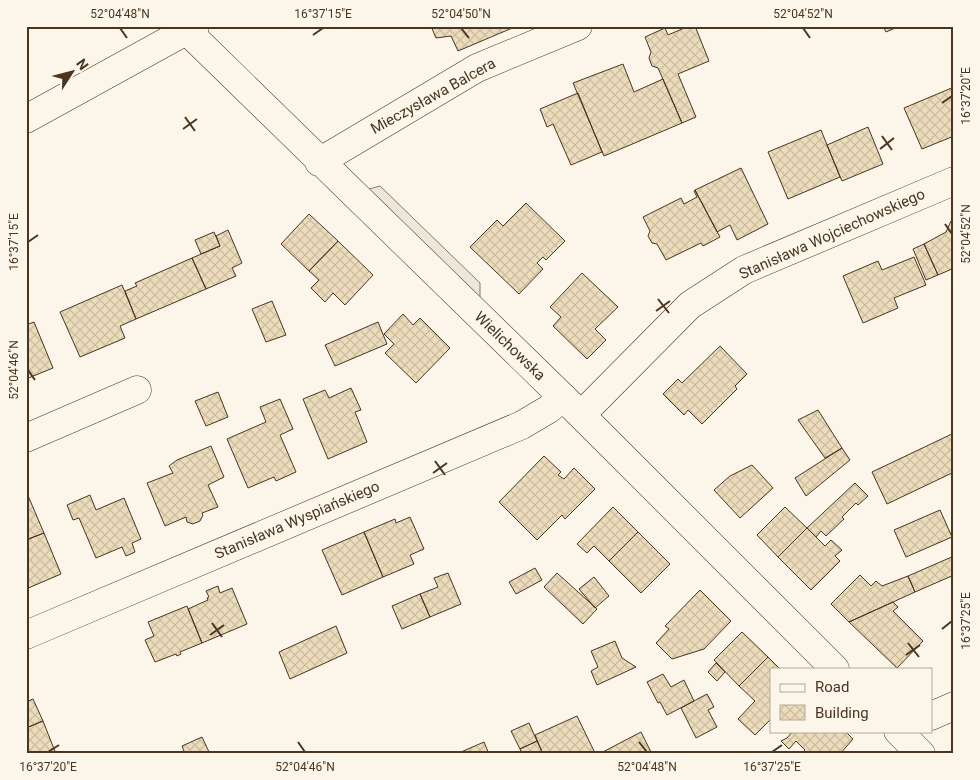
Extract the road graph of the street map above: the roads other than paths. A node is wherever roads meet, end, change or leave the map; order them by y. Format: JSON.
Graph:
{"nodes":[{"id":1,"x":578,"y":26,"type":"edge"},
{"id":2,"x":188,"y":28,"type":"edge"},
{"id":3,"x":26,"y":119,"type":"edge"},
{"id":4,"x":319,"y":162,"type":"junction"},
{"id":5,"x":954,"y":181,"type":"edge"},
{"id":6,"x":137,"y":390,"type":"dead end"},
{"id":7,"x":572,"y":406,"type":"junction"},
{"id":8,"x":26,"y":438,"type":"edge"},
{"id":9,"x":26,"y":635,"type":"edge"},
{"id":10,"x":834,"y":668,"type":"edge"},
{"id":11,"x":954,"y":706,"type":"edge"},
{"id":12,"x":932,"y":716,"type":"edge"},
{"id":13,"x":899,"y":732,"type":"edge"},
{"id":14,"x":921,"y":754,"type":"edge"}],
"edges":[{"from":1,"to":4,"type":"street","name":"Mieczysława Balcera"},
{"from":2,"to":3,"type":"street"},
{"from":2,"to":4,"type":"street","name":"Wielichowska"},
{"from":4,"to":7,"type":"street","name":"Wielichowska"},
{"from":5,"to":7,"type":"street","name":"Stanisława Wojciechowskiego"},
{"from":6,"to":8,"type":"street"},
{"from":7,"to":9,"type":"street","name":"Stanisława Wyspiańskiego"},
{"from":7,"to":10,"type":"street","name":"Wielichowska"},
{"from":11,"to":12,"type":"street"},
{"from":13,"to":14,"type":"street"}]}
